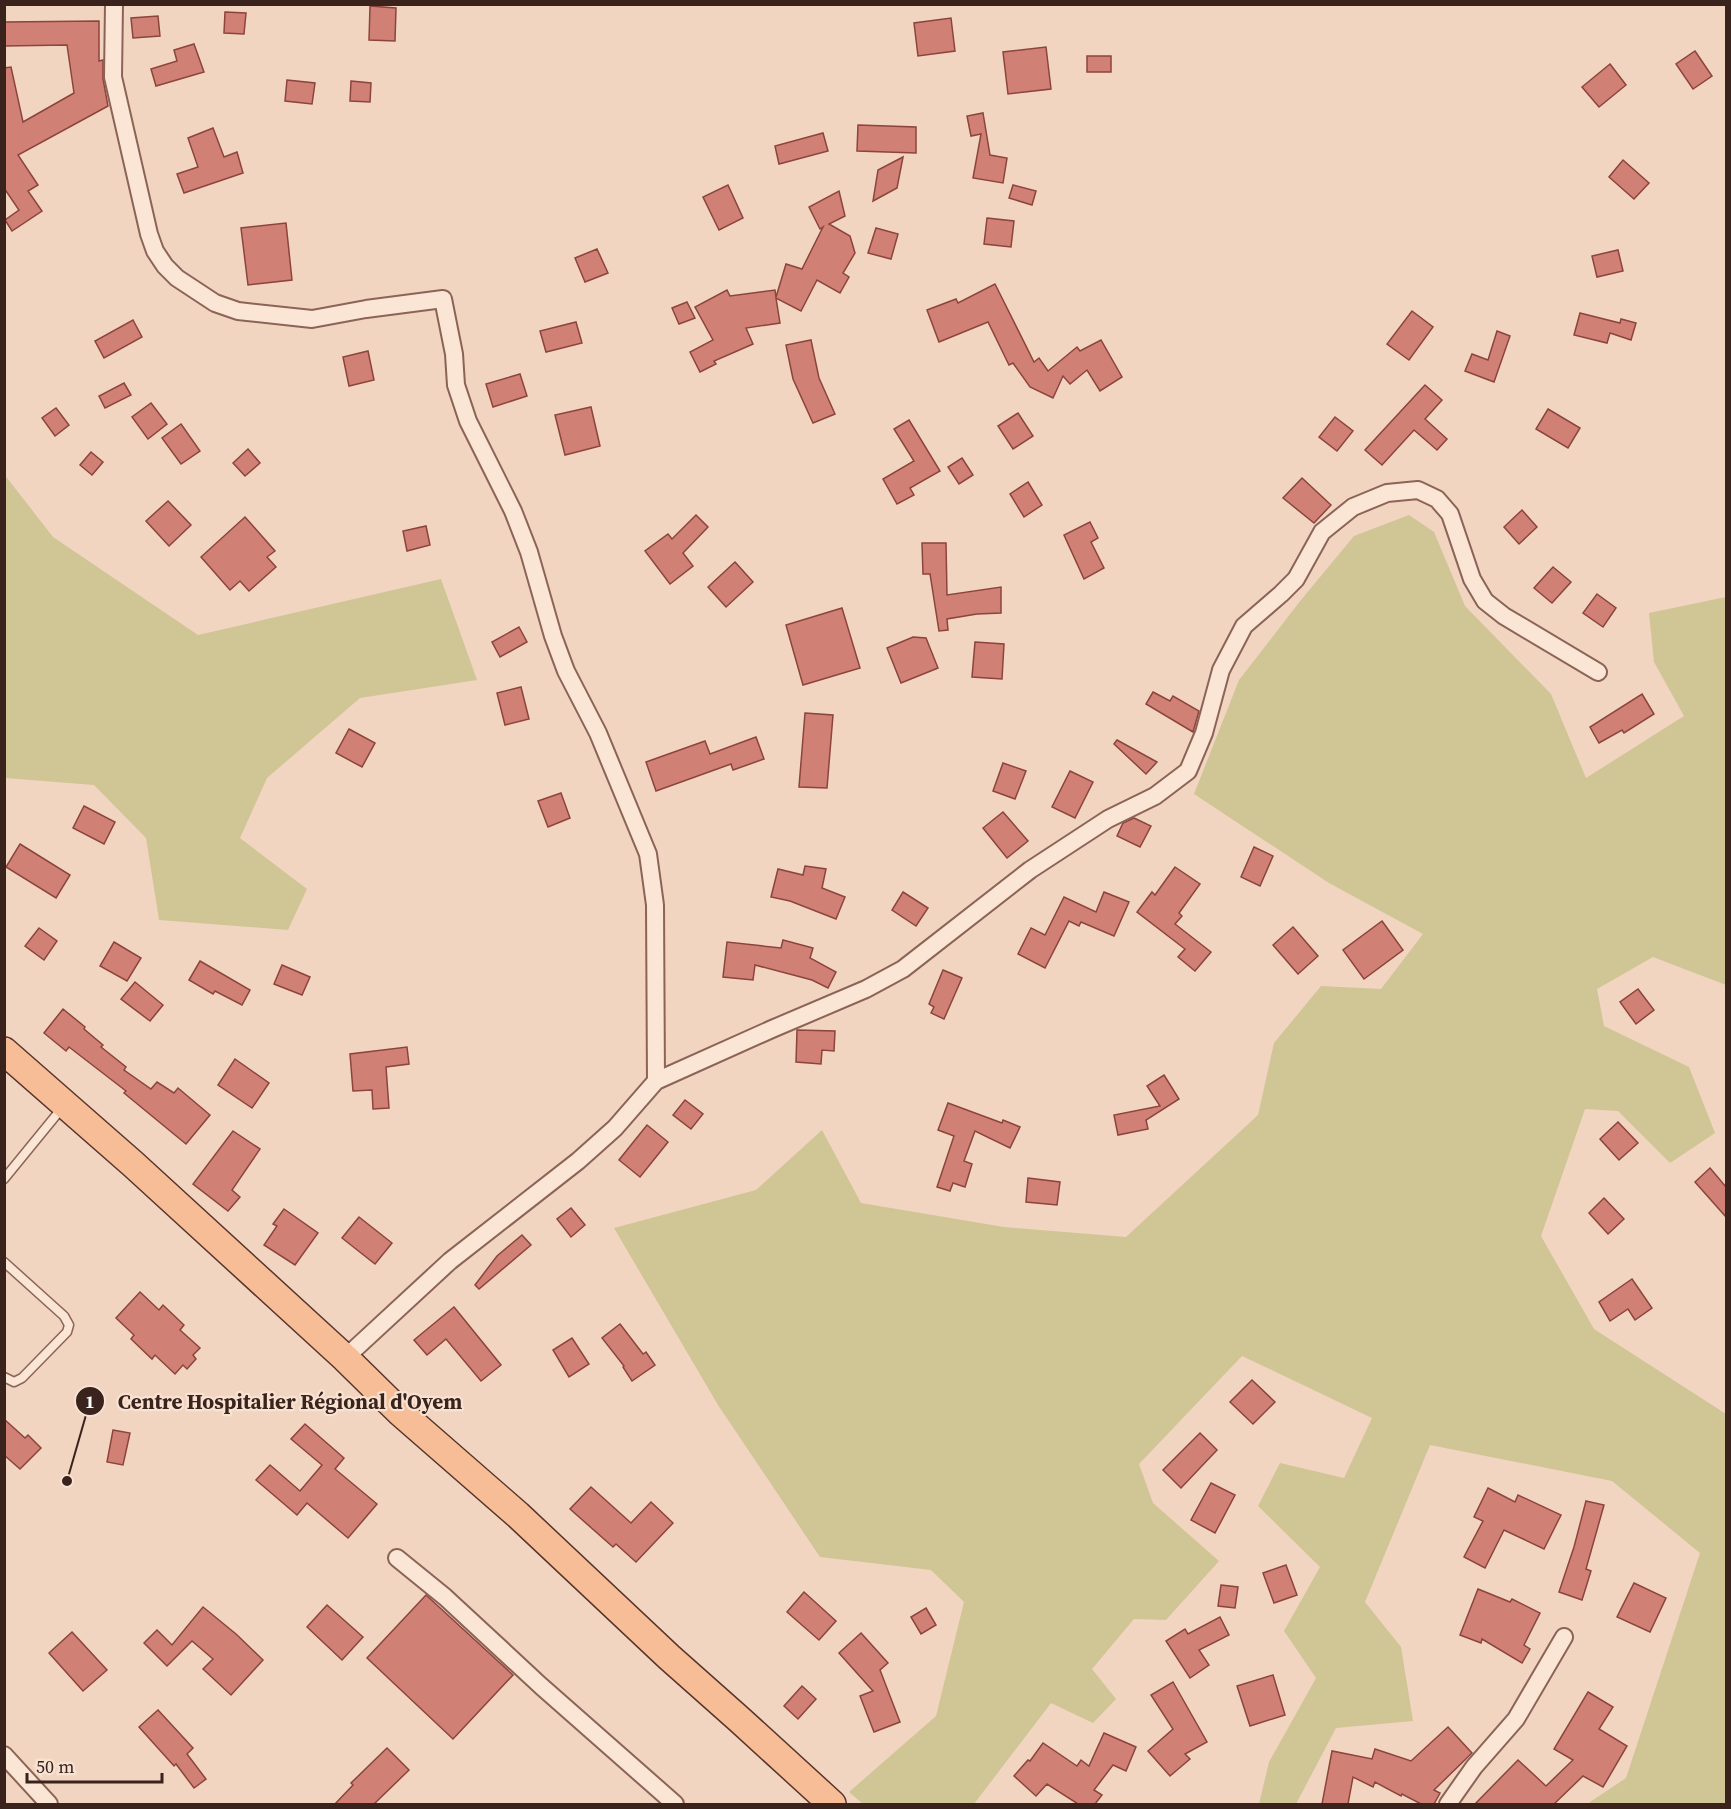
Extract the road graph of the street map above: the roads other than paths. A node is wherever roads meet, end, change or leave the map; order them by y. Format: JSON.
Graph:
{"nodes":[{"id":1,"x":114,"y":4,"type":"edge"},
{"id":2,"x":1598,"y":672,"type":"dead end"},
{"id":3,"x":4,"y":1051,"type":"edge"},
{"id":4,"x":656,"y":1081,"type":"junction"},
{"id":5,"x":64,"y":1105,"type":"junction"},
{"id":6,"x":4,"y":1179,"type":"edge"},
{"id":7,"x":4,"y":1262,"type":"edge"},
{"id":8,"x":345,"y":1358,"type":"junction"},
{"id":9,"x":4,"y":1377,"type":"edge"},
{"id":10,"x":397,"y":1558,"type":"dead end"},
{"id":11,"x":1564,"y":1637,"type":"dead end"},
{"id":12,"x":4,"y":1755,"type":"edge"},
{"id":13,"x":49,"y":1804,"type":"edge"},
{"id":14,"x":675,"y":1804,"type":"edge"},
{"id":15,"x":832,"y":1804,"type":"edge"},
{"id":16,"x":1448,"y":1804,"type":"edge"}],
"edges":[{"from":1,"to":4,"type":"street"},
{"from":2,"to":4,"type":"street"},
{"from":3,"to":5,"type":"main road"},
{"from":4,"to":8,"type":"street"},
{"from":5,"to":6,"type":"lane"},
{"from":5,"to":8,"type":"main road"},
{"from":7,"to":9,"type":"lane"},
{"from":8,"to":15,"type":"main road"},
{"from":10,"to":14,"type":"street"},
{"from":11,"to":16,"type":"street"},
{"from":12,"to":13,"type":"street"}]}
